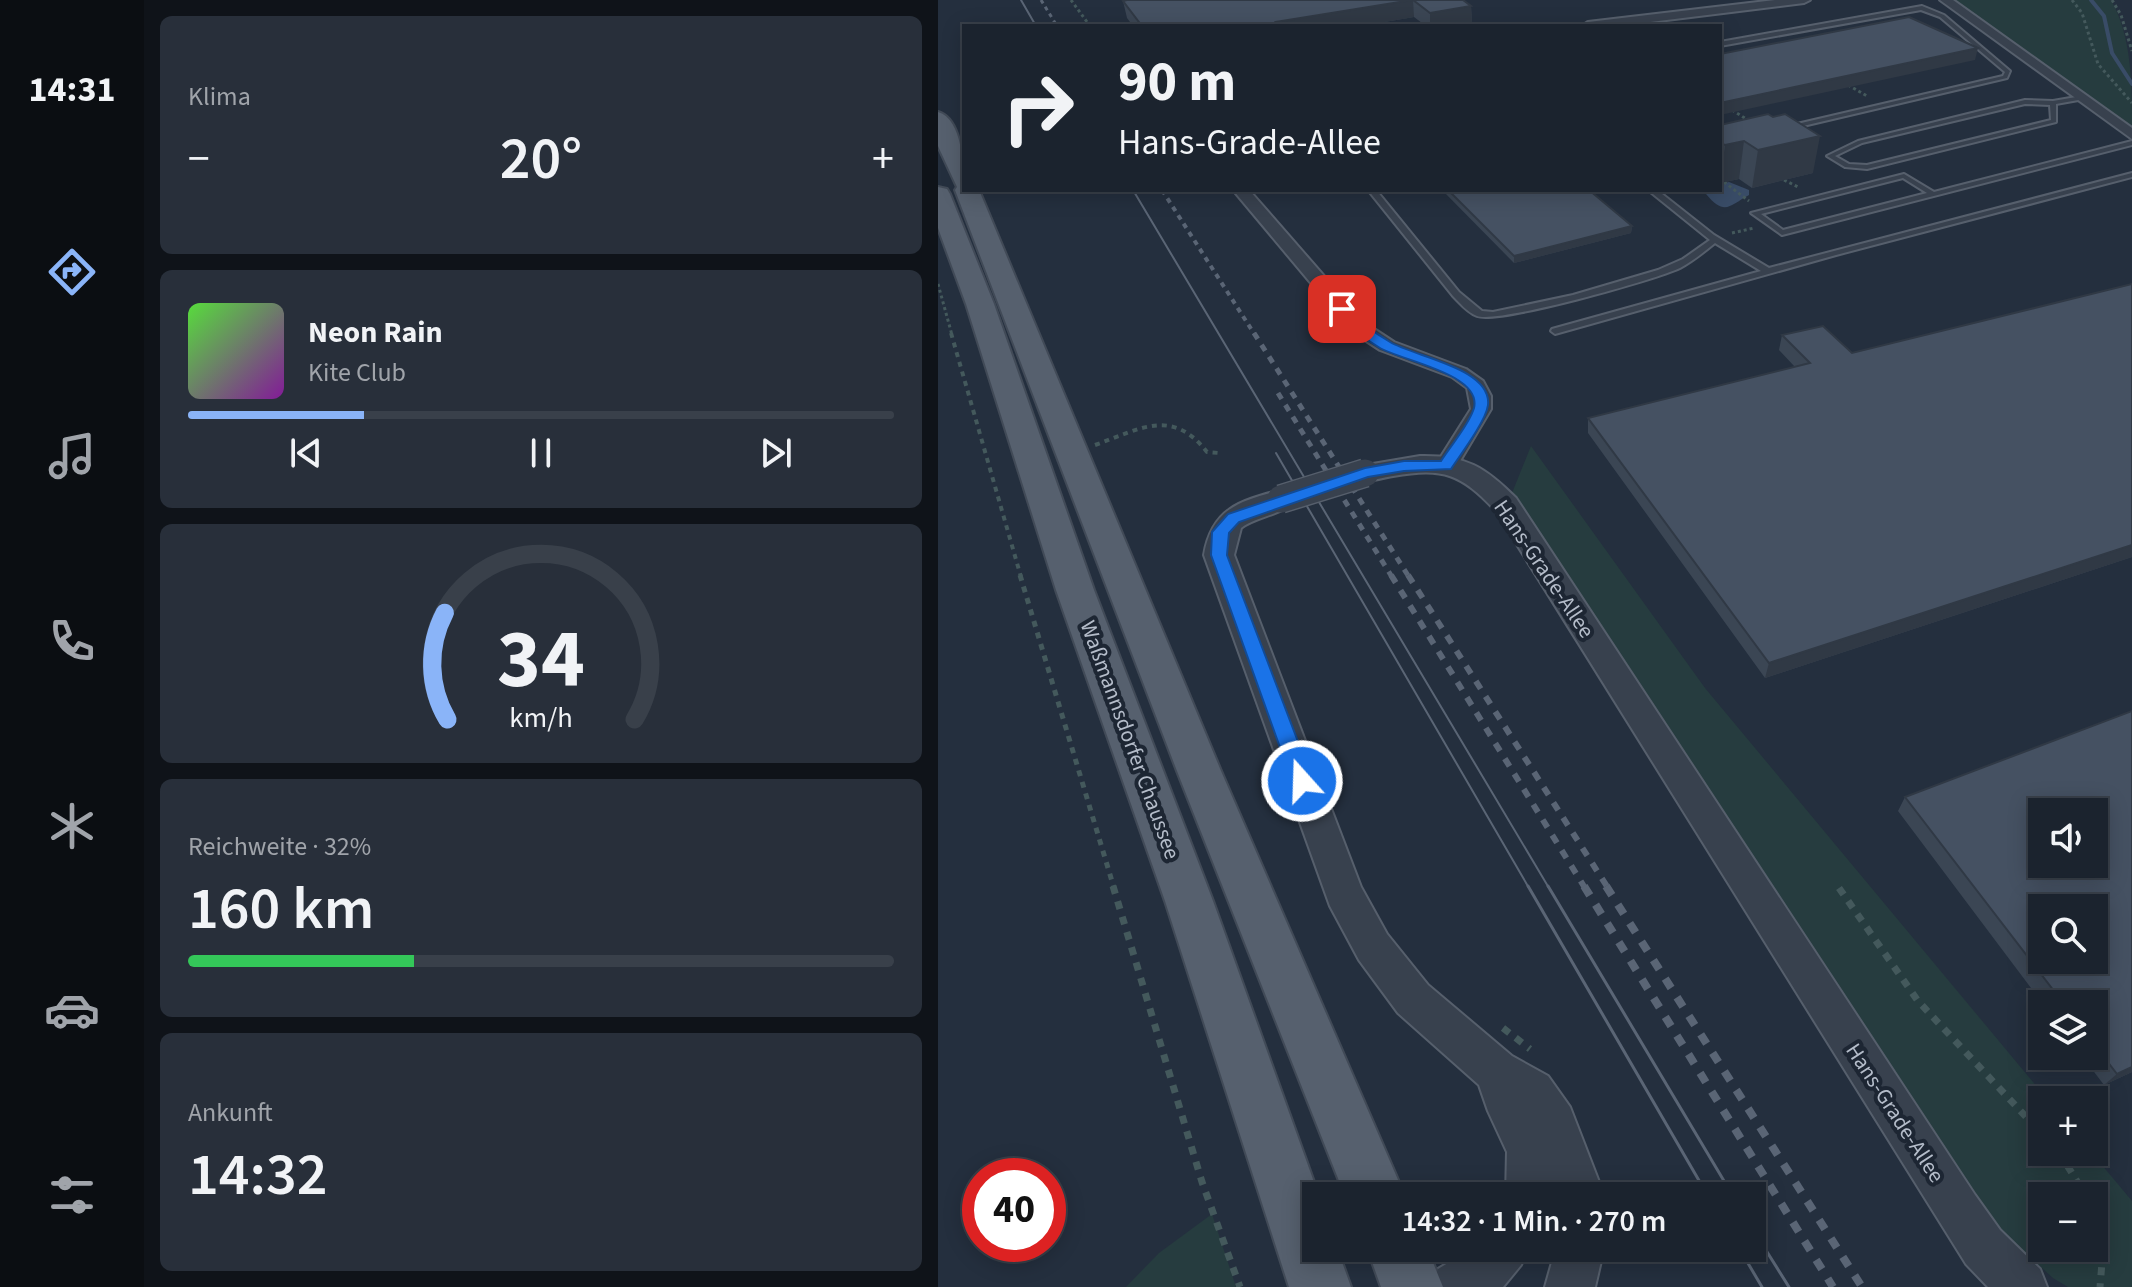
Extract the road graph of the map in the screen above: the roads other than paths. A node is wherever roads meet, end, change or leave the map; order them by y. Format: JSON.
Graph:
{"nodes":[{"id":1,"x":1804,"y":0,"type":"edge"},
{"id":2,"x":1946,"y":0,"type":"edge"},
{"id":3,"x":1605,"y":24,"type":"edge"},
{"id":4,"x":1722,"y":44,"type":"edge"},
{"id":5,"x":2082,"y":98,"type":"junction"},
{"id":6,"x":2053,"y":103,"type":"junction"},
{"id":7,"x":938,"y":119,"type":"edge"},
{"id":8,"x":1786,"y":128,"type":"junction"},
{"id":9,"x":1759,"y":134,"type":"edge"},
{"id":10,"x":1797,"y":135,"type":"edge"},
{"id":11,"x":2132,"y":135,"type":"edge"},
{"id":12,"x":2132,"y":143,"type":"edge"},
{"id":13,"x":1819,"y":149,"type":"edge"},
{"id":14,"x":1830,"y":156,"type":"junction"},
{"id":15,"x":2132,"y":175,"type":"edge"},
{"id":16,"x":962,"y":176,"type":"edge"},
{"id":17,"x":968,"y":192,"type":"edge"},
{"id":18,"x":1243,"y":192,"type":"edge"},
{"id":19,"x":1374,"y":192,"type":"edge"},
{"id":20,"x":1655,"y":192,"type":"edge"},
{"id":21,"x":938,"y":194,"type":"edge"},
{"id":22,"x":1933,"y":194,"type":"junction"},
{"id":23,"x":1714,"y":238,"type":"junction"},
{"id":24,"x":1768,"y":271,"type":"junction"},
{"id":25,"x":1555,"y":331,"type":"dead end"},
{"id":26,"x":1446,"y":466,"type":"junction"},
{"id":27,"x":1497,"y":1071,"type":"junction"},
{"id":28,"x":1369,"y":1182,"type":"edge"},
{"id":29,"x":1530,"y":1182,"type":"edge"},
{"id":30,"x":1576,"y":1182,"type":"edge"},
{"id":31,"x":1402,"y":1262,"type":"edge"},
{"id":32,"x":1493,"y":1262,"type":"edge"},
{"id":33,"x":1576,"y":1262,"type":"edge"},
{"id":34,"x":1320,"y":1287,"type":"edge"},
{"id":35,"x":1412,"y":1287,"type":"edge"},
{"id":36,"x":1456,"y":1287,"type":"edge"},
{"id":37,"x":1570,"y":1287,"type":"edge"},
{"id":38,"x":2022,"y":1287,"type":"edge"}],
"edges":[{"from":1,"to":3,"type":"street"},
{"from":2,"to":5,"type":"street"},
{"from":4,"to":8,"type":"lane"},
{"from":5,"to":6,"type":"lane"},
{"from":5,"to":11,"type":"street"},
{"from":6,"to":14,"type":"lane"},
{"from":6,"to":14,"type":"lane"},
{"from":7,"to":16,"type":"main road"},
{"from":8,"to":9,"type":"lane"},
{"from":8,"to":10,"type":"lane"},
{"from":12,"to":22,"type":"lane"},
{"from":13,"to":14,"type":"lane"},
{"from":15,"to":24,"type":"lane"},
{"from":17,"to":28,"type":"main road"},
{"from":18,"to":26,"type":"street"},
{"from":19,"to":23,"type":"lane"},
{"from":20,"to":23,"type":"lane"},
{"from":21,"to":34,"type":"main road","name":"Waßmannsdorfer Chaussee"},
{"from":22,"to":22,"type":"lane"},
{"from":23,"to":24,"type":"lane"},
{"from":24,"to":25,"type":"lane"},
{"from":26,"to":27,"type":"street","name":"Hans-Grade-Allee","bridge":true},
{"from":26,"to":38,"type":"street","name":"Hans-Grade-Allee"},
{"from":27,"to":29,"type":"street"},
{"from":27,"to":30,"type":"street","name":"Hans-Grade-Allee"},
{"from":31,"to":35,"type":"main road"},
{"from":32,"to":36,"type":"street"},
{"from":33,"to":37,"type":"street"}]}
